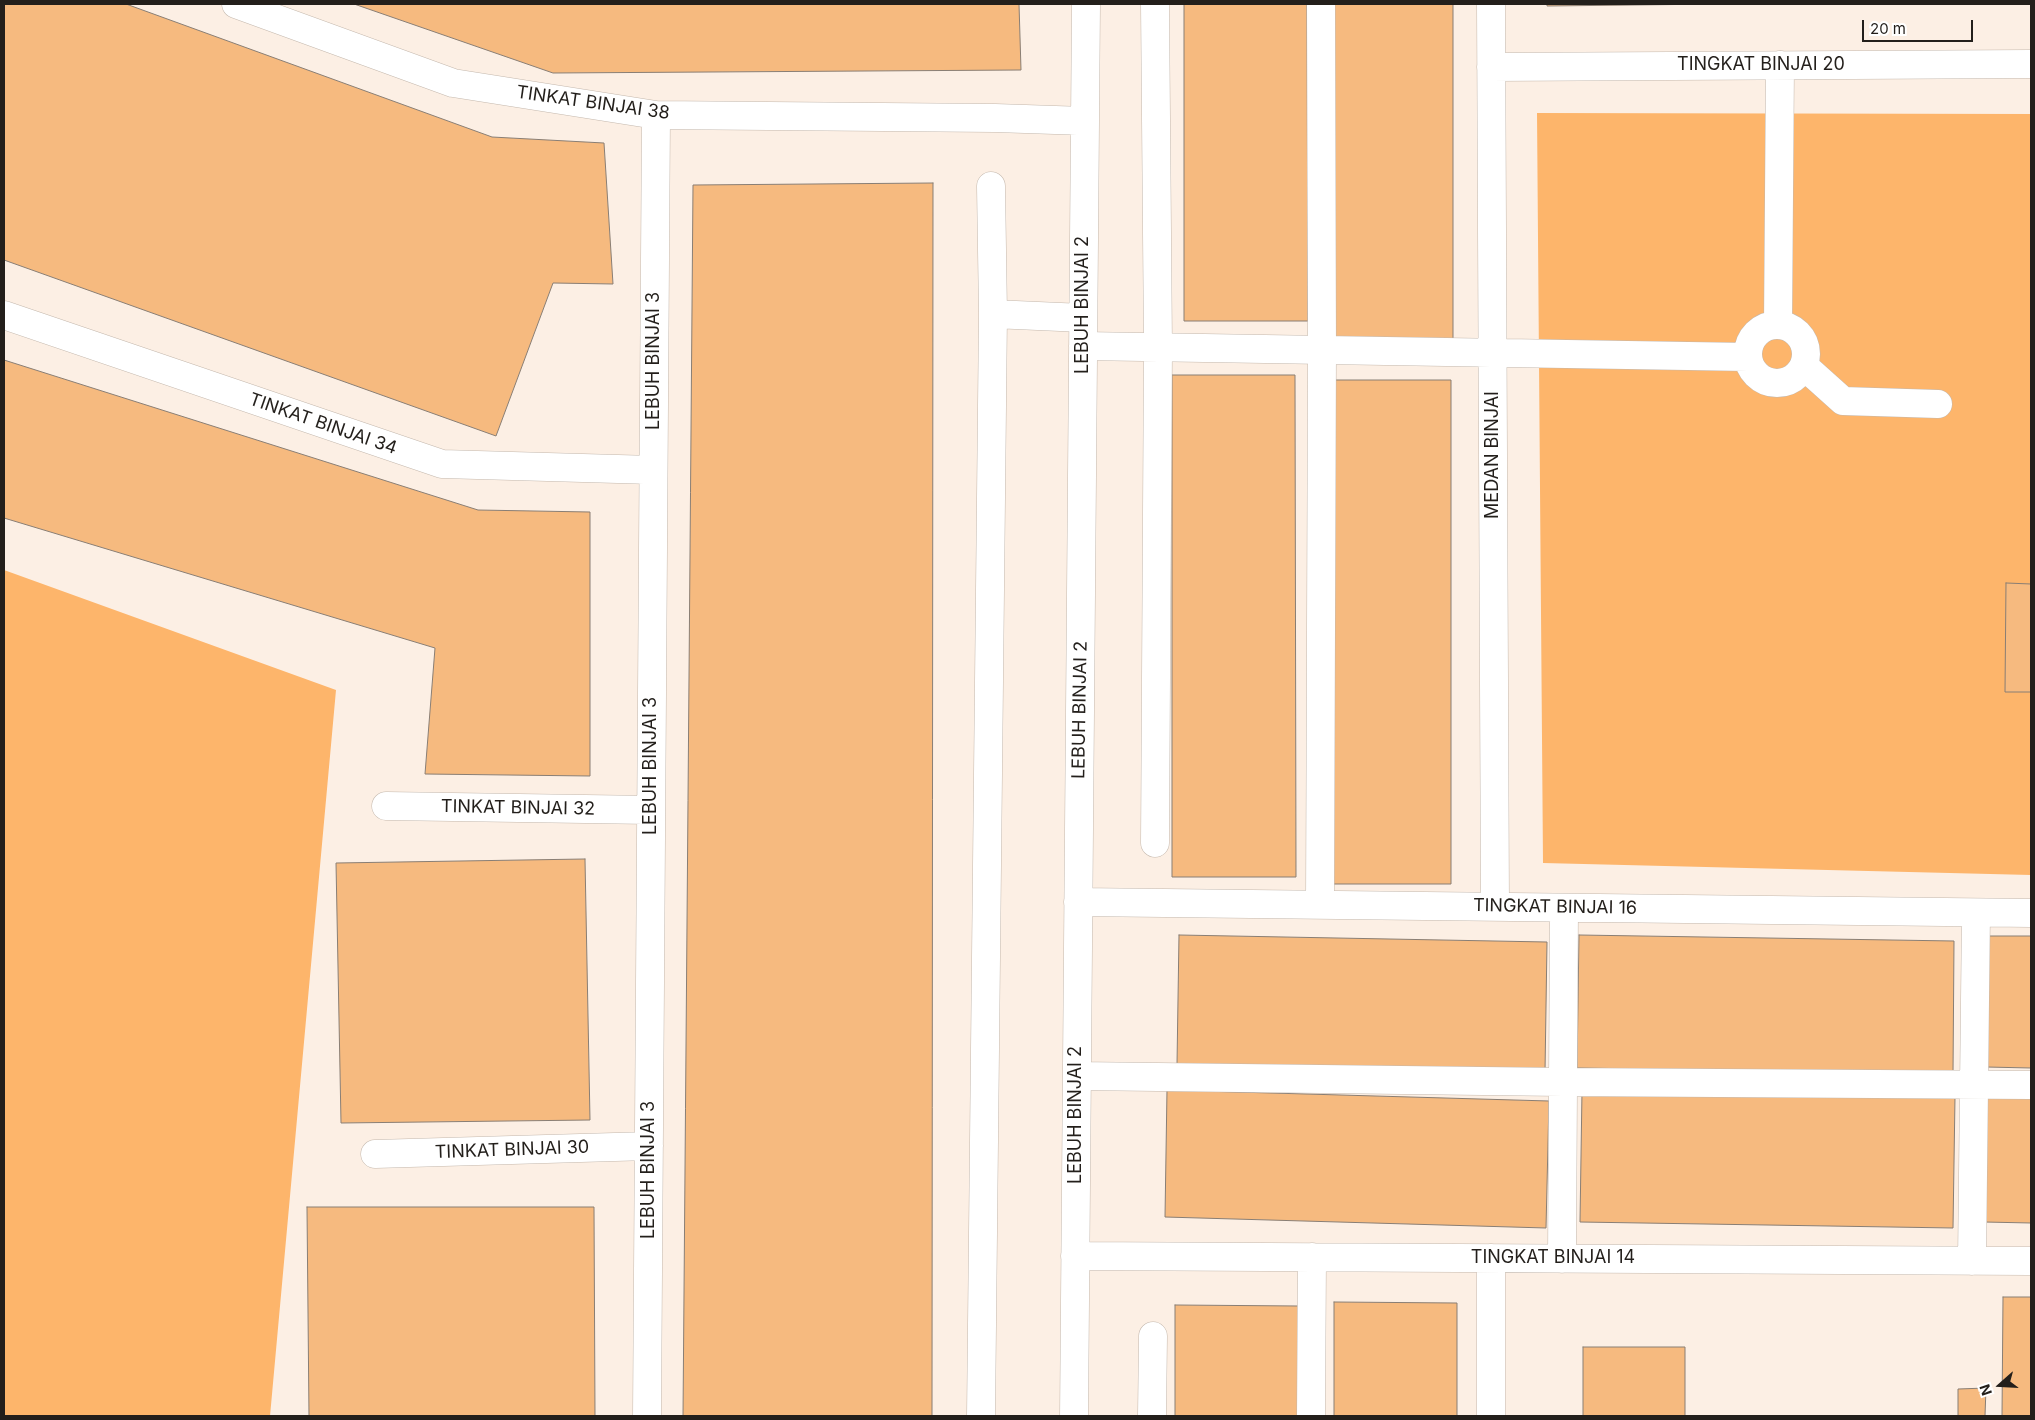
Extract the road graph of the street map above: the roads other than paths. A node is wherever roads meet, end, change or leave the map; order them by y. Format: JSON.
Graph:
{"nodes":[{"id":1,"x":236,"y":4,"type":"edge"},
{"id":2,"x":1086,"y":4,"type":"edge"},
{"id":3,"x":1155,"y":4,"type":"edge"},
{"id":4,"x":1321,"y":4,"type":"edge"},
{"id":5,"x":1491,"y":4,"type":"edge"},
{"id":6,"x":2031,"y":64,"type":"edge"},
{"id":7,"x":1780,"y":65,"type":"junction"},
{"id":8,"x":1491,"y":67,"type":"junction"},
{"id":9,"x":656,"y":115,"type":"junction"},
{"id":10,"x":1085,"y":121,"type":"junction"},
{"id":11,"x":991,"y":186,"type":"dead end"},
{"id":12,"x":4,"y":314,"type":"edge"},
{"id":13,"x":993,"y":314,"type":"junction"},
{"id":14,"x":1083,"y":318,"type":"junction"},
{"id":15,"x":1778,"y":325,"type":"junction"},
{"id":16,"x":1083,"y":346,"type":"junction"},
{"id":17,"x":1158,"y":347,"type":"junction"},
{"id":18,"x":1322,"y":350,"type":"junction"},
{"id":19,"x":1492,"y":354,"type":"junction"},
{"id":20,"x":1748,"y":358,"type":"junction"},
{"id":21,"x":1804,"y":366,"type":"junction"},
{"id":22,"x":1938,"y":404,"type":"dead end"},
{"id":23,"x":654,"y":470,"type":"junction"},
{"id":24,"x":386,"y":806,"type":"dead end"},
{"id":25,"x":651,"y":810,"type":"junction"},
{"id":26,"x":1155,"y":843,"type":"dead end"},
{"id":27,"x":1078,"y":902,"type":"junction"},
{"id":28,"x":1320,"y":904,"type":"junction"},
{"id":29,"x":1495,"y":907,"type":"junction"},
{"id":30,"x":1564,"y":908,"type":"junction"},
{"id":31,"x":1976,"y":912,"type":"junction"},
{"id":32,"x":2031,"y":913,"type":"edge"},
{"id":33,"x":1077,"y":1076,"type":"junction"},
{"id":34,"x":1564,"y":1082,"type":"junction"},
{"id":35,"x":1974,"y":1085,"type":"junction"},
{"id":36,"x":2031,"y":1085,"type":"edge"},
{"id":37,"x":649,"y":1146,"type":"junction"},
{"id":38,"x":374,"y":1154,"type":"dead end"},
{"id":39,"x":1075,"y":1256,"type":"junction"},
{"id":40,"x":1312,"y":1257,"type":"junction"},
{"id":41,"x":1491,"y":1258,"type":"junction"},
{"id":42,"x":1562,"y":1258,"type":"junction"},
{"id":43,"x":1972,"y":1261,"type":"junction"},
{"id":44,"x":2031,"y":1261,"type":"edge"},
{"id":45,"x":1153,"y":1336,"type":"dead end"},
{"id":46,"x":647,"y":1416,"type":"edge"},
{"id":47,"x":981,"y":1416,"type":"edge"},
{"id":48,"x":1074,"y":1416,"type":"edge"},
{"id":49,"x":1152,"y":1416,"type":"edge"},
{"id":50,"x":1311,"y":1416,"type":"edge"},
{"id":51,"x":1492,"y":1416,"type":"edge"}],
"edges":[{"from":1,"to":9,"type":"street","name":"TINKAT BINJAI 38"},
{"from":2,"to":10,"type":"street","name":"LEBUH BINJAI 2"},
{"from":3,"to":17,"type":"street"},
{"from":4,"to":18,"type":"street"},
{"from":5,"to":8,"type":"street","name":"MEDAN BINJAI"},
{"from":6,"to":7,"type":"street","name":"TINGKAT BINJAI 20"},
{"from":7,"to":8,"type":"street","name":"TINGKAT BINJAI 20"},
{"from":7,"to":15,"type":"street"},
{"from":8,"to":19,"type":"street","name":"MEDAN BINJAI"},
{"from":9,"to":10,"type":"street","name":"TINKAT BINJAI 38"},
{"from":9,"to":23,"type":"street","name":"LEBUH BINJAI 3"},
{"from":10,"to":14,"type":"street","name":"LEBUH BINJAI 2"},
{"from":11,"to":13,"type":"street"},
{"from":12,"to":23,"type":"street","name":"TINKAT BINJAI 34"},
{"from":13,"to":14,"type":"street"},
{"from":13,"to":47,"type":"street"},
{"from":14,"to":16,"type":"street","name":"LEBUH BINJAI 2"},
{"from":15,"to":20,"type":"street"},
{"from":15,"to":21,"type":"street"},
{"from":16,"to":17,"type":"street"},
{"from":16,"to":27,"type":"street","name":"LEBUH BINJAI 2"},
{"from":17,"to":18,"type":"street"},
{"from":17,"to":26,"type":"street"},
{"from":18,"to":19,"type":"street"},
{"from":18,"to":28,"type":"street"},
{"from":19,"to":20,"type":"street"},
{"from":19,"to":29,"type":"street","name":"MEDAN BINJAI"},
{"from":20,"to":21,"type":"street"},
{"from":21,"to":22,"type":"street"},
{"from":23,"to":25,"type":"street","name":"LEBUH BINJAI 3"},
{"from":24,"to":25,"type":"street","name":"TINKAT BINJAI 32"},
{"from":25,"to":37,"type":"street","name":"LEBUH BINJAI 3"},
{"from":27,"to":28,"type":"street","name":"TINGKAT BINJAI 16"},
{"from":27,"to":33,"type":"street","name":"LEBUH BINJAI 2"},
{"from":28,"to":29,"type":"street","name":"TINGKAT BINJAI 16"},
{"from":29,"to":30,"type":"street","name":"TINGKAT BINJAI 16"},
{"from":30,"to":31,"type":"street","name":"TINGKAT BINJAI 16"},
{"from":30,"to":34,"type":"street"},
{"from":31,"to":32,"type":"street","name":"TINGKAT BINJAI 16"},
{"from":31,"to":35,"type":"street"},
{"from":33,"to":34,"type":"street"},
{"from":33,"to":39,"type":"street","name":"LEBUH BINJAI 2"},
{"from":34,"to":35,"type":"street"},
{"from":34,"to":42,"type":"street"},
{"from":35,"to":36,"type":"street"},
{"from":35,"to":43,"type":"street"},
{"from":37,"to":38,"type":"street","name":"TINKAT BINJAI 30"},
{"from":37,"to":46,"type":"street","name":"LEBUH BINJAI 3"},
{"from":39,"to":40,"type":"street","name":"TINGKAT BINJAI 14"},
{"from":39,"to":48,"type":"street","name":"LEBUH BINJAI 2"},
{"from":40,"to":41,"type":"street","name":"TINGKAT BINJAI 14"},
{"from":40,"to":50,"type":"street"},
{"from":41,"to":42,"type":"street","name":"TINGKAT BINJAI 14"},
{"from":41,"to":51,"type":"street"},
{"from":42,"to":43,"type":"street","name":"TINGKAT BINJAI 14"},
{"from":43,"to":44,"type":"street","name":"TINGKAT BINJAI 14"},
{"from":45,"to":49,"type":"street"}]}
